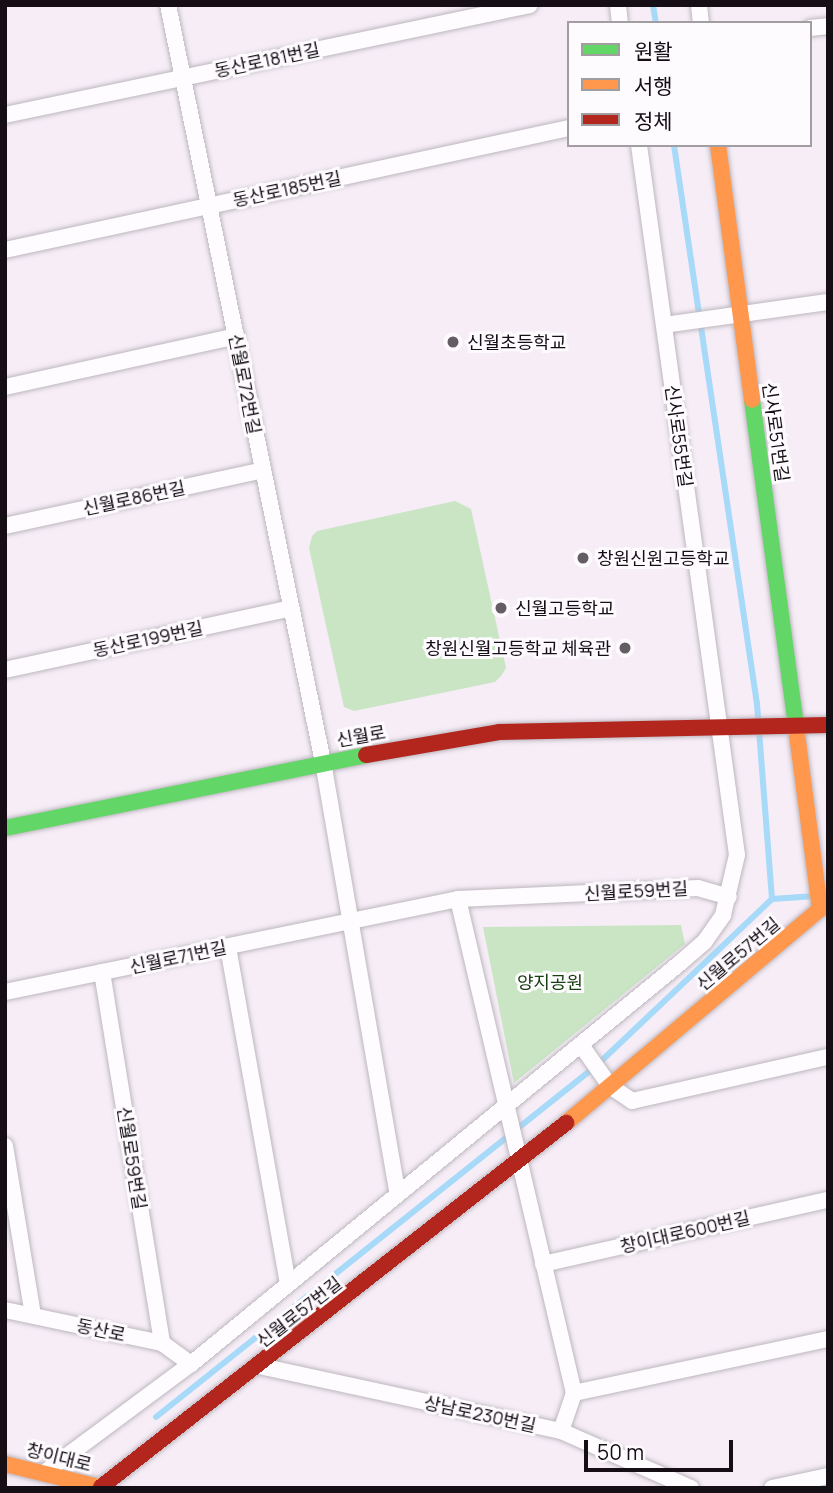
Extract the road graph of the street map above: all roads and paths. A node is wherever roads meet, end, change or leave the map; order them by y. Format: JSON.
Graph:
{"nodes":[{"id":1,"x":169,"y":5,"type":"edge"},
{"id":2,"x":530,"y":5,"type":"edge"},
{"id":3,"x":183,"y":78,"type":"junction"},
{"id":4,"x":5,"y":116,"type":"edge"},
{"id":5,"x":567,"y":128,"type":"edge"},
{"id":6,"x":639,"y":147,"type":"edge"},
{"id":7,"x":718,"y":147,"type":"edge"},
{"id":8,"x":209,"y":206,"type":"junction"},
{"id":9,"x":5,"y":250,"type":"edge"},
{"id":10,"x":828,"y":302,"type":"edge"},
{"id":11,"x":736,"y":315,"type":"junction"},
{"id":12,"x":668,"y":324,"type":"junction"},
{"id":13,"x":236,"y":336,"type":"junction"},
{"id":14,"x":5,"y":387,"type":"edge"},
{"id":15,"x":263,"y":470,"type":"junction"},
{"id":16,"x":5,"y":526,"type":"edge"},
{"id":17,"x":291,"y":608,"type":"junction"},
{"id":18,"x":5,"y":670,"type":"edge"},
{"id":19,"x":788,"y":724,"type":"junction"},
{"id":20,"x":828,"y":725,"type":"edge"},
{"id":21,"x":723,"y":726,"type":"junction"},
{"id":22,"x":323,"y":762,"type":"junction"},
{"id":23,"x":5,"y":828,"type":"edge"},
{"id":24,"x":821,"y":865,"type":"edge"},
{"id":25,"x":729,"y":897,"type":"junction"},
{"id":26,"x":458,"y":899,"type":"junction"},
{"id":27,"x":822,"y":909,"type":"edge"},
{"id":28,"x":351,"y":921,"type":"junction"},
{"id":29,"x":228,"y":947,"type":"junction"},
{"id":30,"x":102,"y":972,"type":"junction"},
{"id":31,"x":5,"y":992,"type":"edge"},
{"id":32,"x":583,"y":1048,"type":"junction"},
{"id":33,"x":828,"y":1057,"type":"edge"},
{"id":34,"x":607,"y":1081,"type":"junction"},
{"id":35,"x":507,"y":1113,"type":"junction"},
{"id":36,"x":5,"y":1146,"type":"edge"},
{"id":37,"x":516,"y":1155,"type":"junction"},
{"id":38,"x":398,"y":1194,"type":"junction"},
{"id":39,"x":828,"y":1200,"type":"edge"},
{"id":40,"x":543,"y":1264,"type":"junction"},
{"id":41,"x":288,"y":1284,"type":"junction"},
{"id":42,"x":5,"y":1310,"type":"edge"},
{"id":43,"x":33,"y":1315,"type":"junction"},
{"id":44,"x":828,"y":1339,"type":"edge"},
{"id":45,"x":162,"y":1343,"type":"junction"},
{"id":46,"x":191,"y":1364,"type":"junction"},
{"id":47,"x":260,"y":1366,"type":"junction"},
{"id":48,"x":574,"y":1393,"type":"junction"},
{"id":49,"x":561,"y":1431,"type":"junction"},
{"id":50,"x":5,"y":1464,"type":"edge"},
{"id":51,"x":44,"y":1473,"type":"junction"},
{"id":52,"x":828,"y":1476,"type":"edge"},
{"id":53,"x":102,"y":1488,"type":"edge"},
{"id":54,"x":691,"y":1488,"type":"edge"},
{"id":55,"x":774,"y":1488,"type":"edge"}],
"edges":[{"from":1,"to":3,"type":"street","name":"신월로72번길"},
{"from":2,"to":3,"type":"street","name":"동산로181번길"},
{"from":3,"to":4,"type":"street","name":"동산로181번길"},
{"from":3,"to":8,"type":"street","name":"신월로72번길"},
{"from":5,"to":8,"type":"street","name":"동산로185번길"},
{"from":6,"to":12,"type":"street","name":"신사로55번길"},
{"from":7,"to":11,"type":"street","name":"신사로51번길"},
{"from":8,"to":9,"type":"street","name":"동산로185번길"},
{"from":8,"to":13,"type":"street","name":"신월로72번길"},
{"from":10,"to":11,"type":"street"},
{"from":11,"to":12,"type":"street"},
{"from":11,"to":19,"type":"street","name":"신사로51번길"},
{"from":12,"to":21,"type":"street","name":"신사로55번길"},
{"from":13,"to":14,"type":"street"},
{"from":13,"to":15,"type":"street","name":"신월로72번길"},
{"from":15,"to":16,"type":"street","name":"신월로86번길"},
{"from":15,"to":17,"type":"street","name":"신월로72번길"},
{"from":17,"to":18,"type":"street","name":"동산로199번길"},
{"from":17,"to":22,"type":"street","name":"신월로72번길"},
{"from":19,"to":20,"type":"street"},
{"from":19,"to":21,"type":"street","name":"신월로"},
{"from":19,"to":24,"type":"street"},
{"from":21,"to":22,"type":"street","name":"신월로"},
{"from":21,"to":25,"type":"street"},
{"from":22,"to":23,"type":"street","name":"신월로"},
{"from":22,"to":28,"type":"street"},
{"from":24,"to":27,"type":"street"},
{"from":25,"to":26,"type":"street","name":"신월로59번길"},
{"from":25,"to":32,"type":"street"},
{"from":26,"to":28,"type":"street","name":"신월로59번길"},
{"from":26,"to":35,"type":"street"},
{"from":27,"to":34,"type":"street","name":"신월로57번길"},
{"from":28,"to":29,"type":"street","name":"신월로71번길"},
{"from":28,"to":38,"type":"street"},
{"from":29,"to":30,"type":"street","name":"신월로71번길"},
{"from":29,"to":41,"type":"street"},
{"from":30,"to":31,"type":"street","name":"신월로71번길"},
{"from":30,"to":45,"type":"street","name":"신월로59번길"},
{"from":32,"to":34,"type":"street"},
{"from":32,"to":35,"type":"street"},
{"from":33,"to":34,"type":"street"},
{"from":34,"to":37,"type":"street","name":"신월로57번길"},
{"from":35,"to":37,"type":"street"},
{"from":35,"to":38,"type":"street"},
{"from":36,"to":43,"type":"street"},
{"from":37,"to":40,"type":"street"},
{"from":37,"to":47,"type":"street","name":"신월로57번길"},
{"from":38,"to":41,"type":"street"},
{"from":39,"to":40,"type":"street","name":"창이대로600번길"},
{"from":40,"to":48,"type":"street"},
{"from":41,"to":46,"type":"street"},
{"from":42,"to":43,"type":"street","name":"동산로"},
{"from":43,"to":45,"type":"street","name":"동산로"},
{"from":44,"to":48,"type":"street"},
{"from":45,"to":46,"type":"street","name":"동산로"},
{"from":46,"to":51,"type":"street"},
{"from":47,"to":49,"type":"street","name":"상남로230번길"},
{"from":47,"to":53,"type":"street","name":"신월로57번길"},
{"from":48,"to":49,"type":"street"},
{"from":49,"to":54,"type":"street","name":"상남로230번길"},
{"from":50,"to":51,"type":"street","name":"창이대로"},
{"from":51,"to":53,"type":"street","name":"창이대로"},
{"from":52,"to":55,"type":"street"}]}
